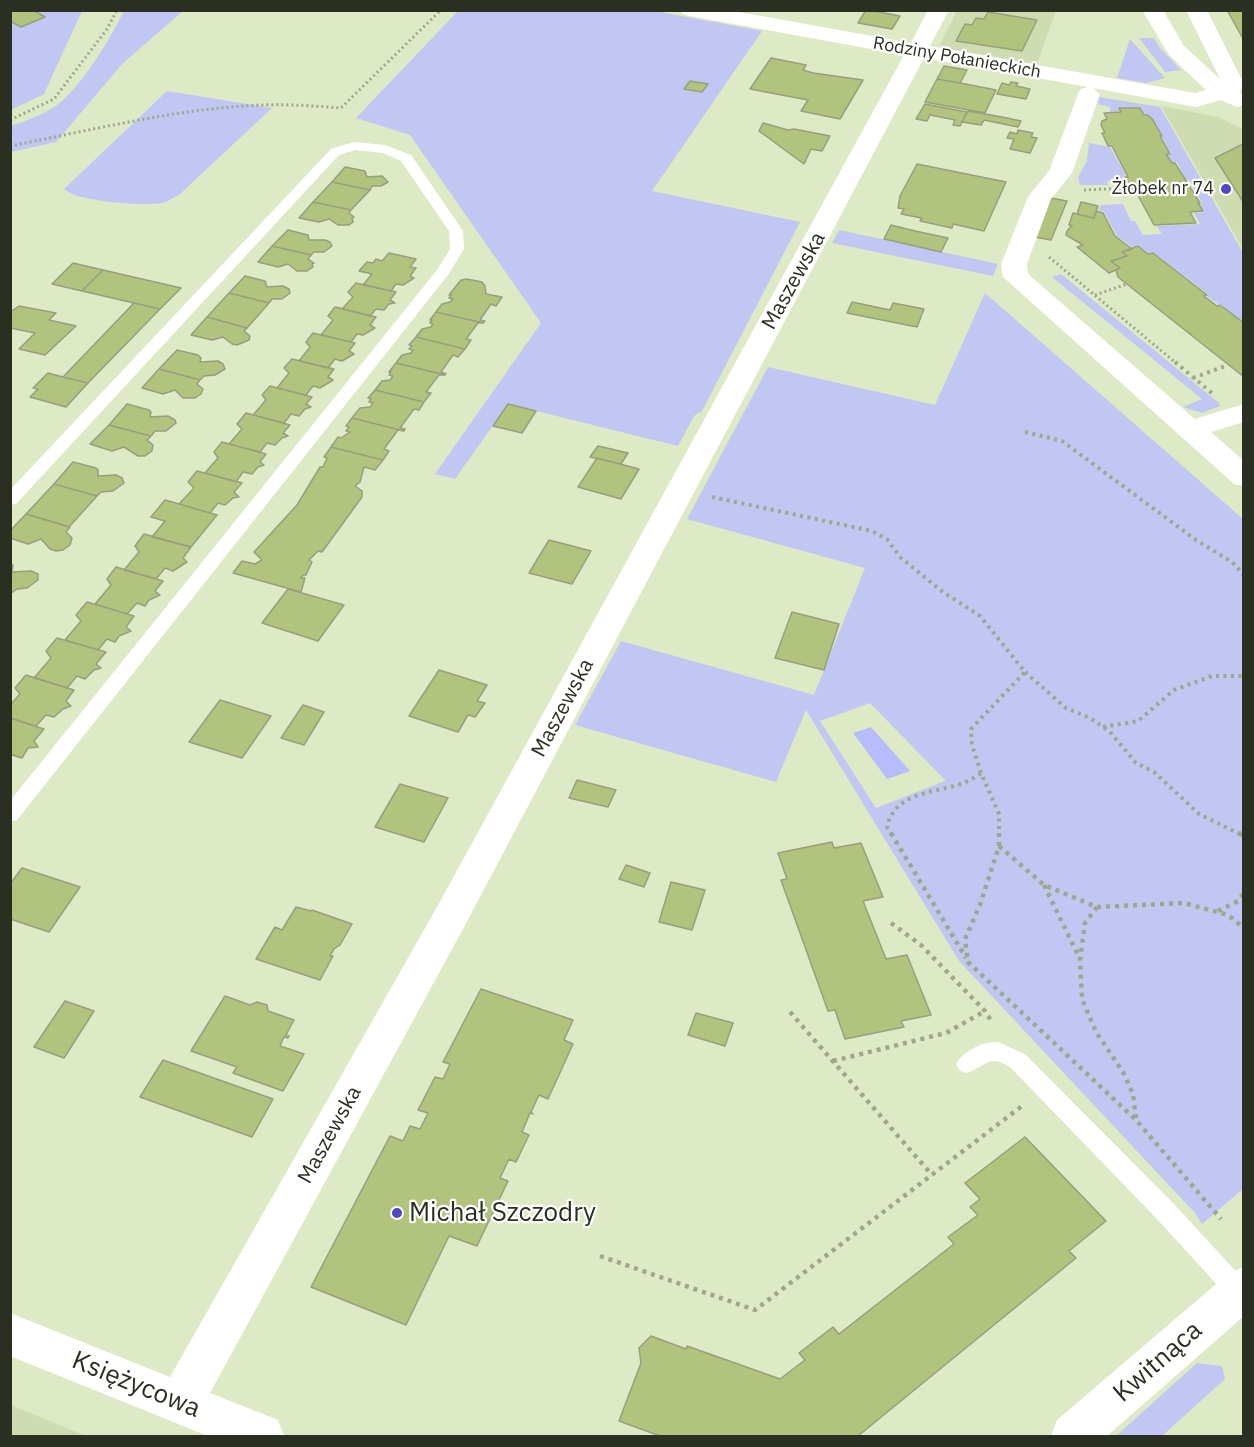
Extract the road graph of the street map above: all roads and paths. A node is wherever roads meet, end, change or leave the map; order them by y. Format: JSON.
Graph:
{"nodes":[{"id":1,"x":117,"y":10,"type":"edge"},
{"id":2,"x":441,"y":10,"type":"edge"},
{"id":3,"x":690,"y":10,"type":"edge"},
{"id":4,"x":939,"y":10,"type":"edge"},
{"id":5,"x":1152,"y":10,"type":"edge"},
{"id":6,"x":1196,"y":10,"type":"edge"},
{"id":7,"x":918,"y":51,"type":"junction"},
{"id":8,"x":1091,"y":89,"type":"junction"},
{"id":9,"x":1224,"y":93,"type":"junction"},
{"id":10,"x":1244,"y":103,"type":"edge"},
{"id":11,"x":10,"y":120,"type":"edge"},
{"id":12,"x":10,"y":146,"type":"edge"},
{"id":13,"x":1065,"y":188,"type":"junction"},
{"id":14,"x":1131,"y":188,"type":"dead end"},
{"id":15,"x":1022,"y":241,"type":"junction"},
{"id":16,"x":1127,"y":284,"type":"dead end"},
{"id":17,"x":1095,"y":295,"type":"junction"},
{"id":18,"x":1228,"y":365,"type":"dead end"},
{"id":19,"x":1193,"y":378,"type":"junction"},
{"id":20,"x":1240,"y":413,"type":"edge"},
{"id":21,"x":1190,"y":430,"type":"junction"},
{"id":22,"x":1025,"y":432,"type":"dead end"},
{"id":23,"x":1244,"y":477,"type":"edge"},
{"id":24,"x":680,"y":490,"type":"junction"},
{"id":25,"x":10,"y":500,"type":"edge"},
{"id":26,"x":1244,"y":575,"type":"edge"},
{"id":27,"x":1025,"y":672,"type":"junction"},
{"id":28,"x":1244,"y":676,"type":"edge"},
{"id":29,"x":1103,"y":727,"type":"junction"},
{"id":30,"x":981,"y":773,"type":"junction"},
{"id":31,"x":10,"y":815,"type":"edge"},
{"id":32,"x":1244,"y":836,"type":"edge"},
{"id":33,"x":999,"y":846,"type":"junction"},
{"id":34,"x":1044,"y":885,"type":"junction"},
{"id":35,"x":1244,"y":893,"type":"edge"},
{"id":36,"x":1097,"y":907,"type":"junction"},
{"id":37,"x":1217,"y":912,"type":"junction"},
{"id":38,"x":891,"y":923,"type":"dead end"},
{"id":39,"x":1244,"y":928,"type":"edge"},
{"id":40,"x":1080,"y":960,"type":"junction"},
{"id":41,"x":968,"y":962,"type":"junction"},
{"id":42,"x":985,"y":1011,"type":"junction"},
{"id":43,"x":790,"y":1012,"type":"dead end"},
{"id":44,"x":1003,"y":1051,"type":"junction"},
{"id":45,"x":833,"y":1061,"type":"junction"},
{"id":46,"x":967,"y":1064,"type":"dead end"},
{"id":47,"x":1045,"y":1089,"type":"junction"},
{"id":48,"x":1137,"y":1120,"type":"junction"},
{"id":49,"x":932,"y":1175,"type":"junction"},
{"id":50,"x":1221,"y":1219,"type":"dead end"},
{"id":51,"x":600,"y":1256,"type":"dead end"},
{"id":52,"x":1241,"y":1290,"type":"edge"},
{"id":53,"x":10,"y":1334,"type":"edge"},
{"id":54,"x":180,"y":1403,"type":"junction"},
{"id":55,"x":262,"y":1437,"type":"edge"},
{"id":56,"x":1073,"y":1437,"type":"edge"}],
"edges":[{"from":1,"to":11,"type":"path"},
{"from":2,"to":12,"type":"path"},
{"from":3,"to":7,"type":"street","name":"Rodziny Połanieckich"},
{"from":4,"to":7,"type":"street","name":"Maszewska"},
{"from":5,"to":9,"type":"street"},
{"from":6,"to":9,"type":"street"},
{"from":7,"to":8,"type":"street","name":"Rodziny Połanieckich"},
{"from":7,"to":24,"type":"street","name":"Maszewska"},
{"from":8,"to":9,"type":"street","name":"Rodziny Połanieckich"},
{"from":8,"to":13,"type":"street"},
{"from":9,"to":10,"type":"street"},
{"from":13,"to":14,"type":"path"},
{"from":13,"to":15,"type":"street"},
{"from":15,"to":17,"type":"path"},
{"from":15,"to":21,"type":"street"},
{"from":16,"to":17,"type":"path"},
{"from":17,"to":19,"type":"path"},
{"from":18,"to":19,"type":"path"},
{"from":19,"to":20,"type":"path"},
{"from":20,"to":21,"type":"street"},
{"from":21,"to":23,"type":"street"},
{"from":22,"to":26,"type":"path"},
{"from":24,"to":27,"type":"path"},
{"from":24,"to":54,"type":"street","name":"Maszewska"},
{"from":25,"to":31,"type":"lane"},
{"from":27,"to":29,"type":"path"},
{"from":27,"to":30,"type":"path"},
{"from":28,"to":29,"type":"path"},
{"from":29,"to":32,"type":"path"},
{"from":30,"to":33,"type":"path"},
{"from":30,"to":41,"type":"path"},
{"from":33,"to":34,"type":"path"},
{"from":33,"to":41,"type":"path"},
{"from":34,"to":36,"type":"path"},
{"from":34,"to":40,"type":"path"},
{"from":35,"to":37,"type":"path"},
{"from":36,"to":37,"type":"path"},
{"from":36,"to":40,"type":"path"},
{"from":37,"to":39,"type":"path"},
{"from":38,"to":42,"type":"path"},
{"from":40,"to":48,"type":"path"},
{"from":41,"to":48,"type":"path"},
{"from":42,"to":44,"type":"path"},
{"from":42,"to":45,"type":"path"},
{"from":43,"to":45,"type":"path"},
{"from":44,"to":46,"type":"lane"},
{"from":44,"to":47,"type":"lane"},
{"from":45,"to":49,"type":"path"},
{"from":47,"to":49,"type":"path"},
{"from":47,"to":52,"type":"lane"},
{"from":48,"to":50,"type":"path"},
{"from":49,"to":51,"type":"path"},
{"from":52,"to":56,"type":"street","name":"Kwitnąca"},
{"from":53,"to":54,"type":"street","name":"Księżycowa"},
{"from":54,"to":55,"type":"street","name":"Księżycowa"}]}
